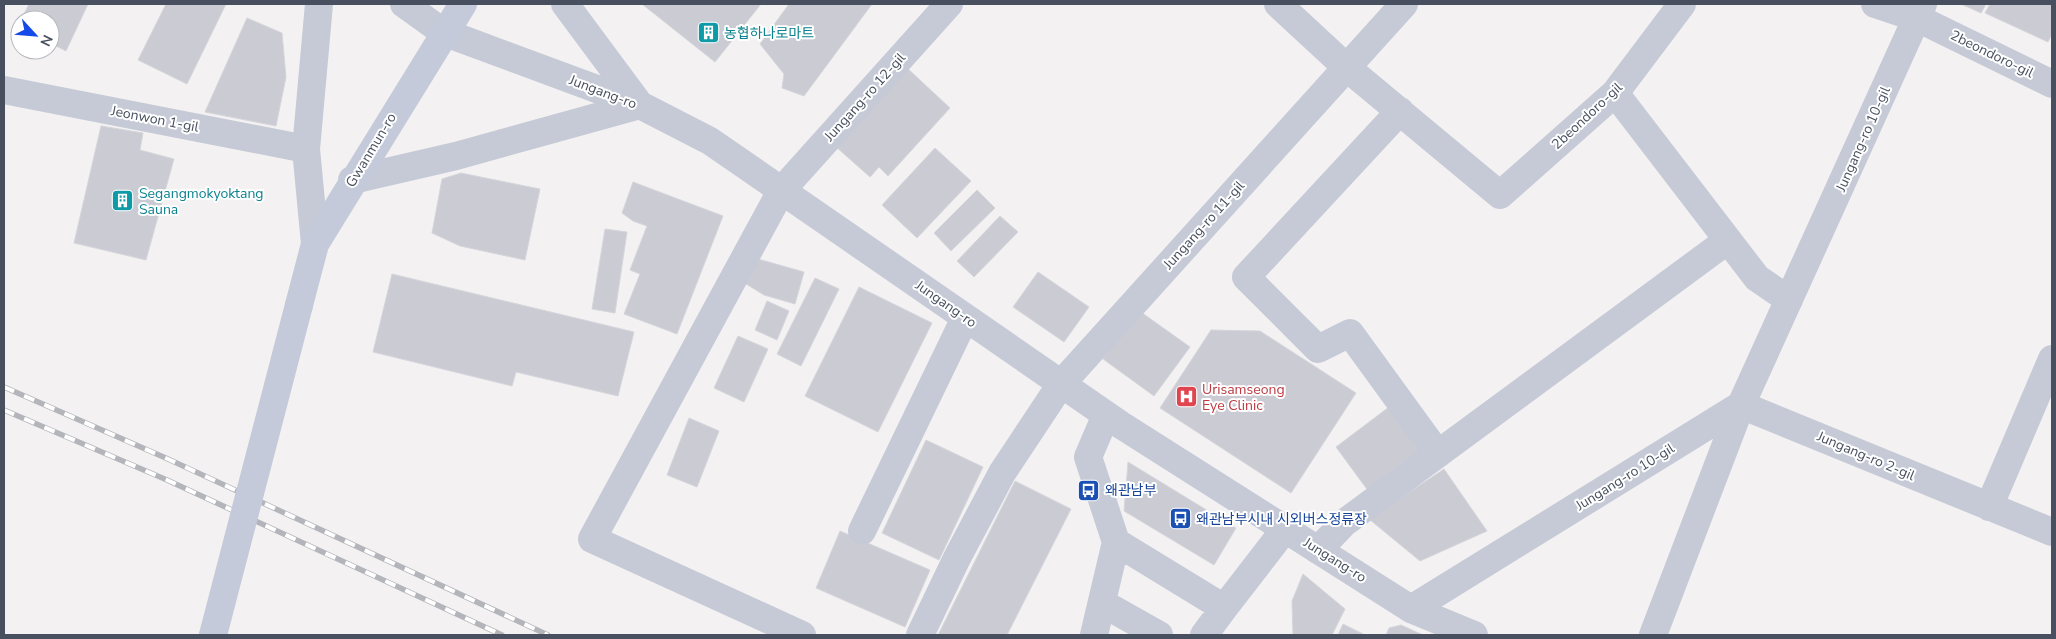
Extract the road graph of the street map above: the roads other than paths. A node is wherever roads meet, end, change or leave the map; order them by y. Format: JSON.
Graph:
{"nodes":[{"id":1,"x":319,"y":4,"type":"edge"},
{"id":2,"x":404,"y":4,"type":"edge"},
{"id":3,"x":463,"y":4,"type":"edge"},
{"id":4,"x":565,"y":4,"type":"edge"},
{"id":5,"x":949,"y":4,"type":"edge"},
{"id":6,"x":1278,"y":4,"type":"edge"},
{"id":7,"x":1404,"y":4,"type":"edge"},
{"id":8,"x":1682,"y":4,"type":"edge"},
{"id":9,"x":1875,"y":4,"type":"edge"},
{"id":10,"x":1920,"y":11,"type":"edge"},
{"id":11,"x":443,"y":32,"type":"junction"},
{"id":12,"x":1346,"y":67,"type":"junction"},
{"id":13,"x":2052,"y":84,"type":"edge"},
{"id":14,"x":4,"y":90,"type":"edge"},
{"id":15,"x":1615,"y":93,"type":"junction"},
{"id":16,"x":640,"y":106,"type":"junction"},
{"id":17,"x":1400,"y":112,"type":"junction"},
{"id":18,"x":306,"y":148,"type":"junction"},
{"id":19,"x":352,"y":180,"type":"junction"},
{"id":20,"x":781,"y":191,"type":"junction"},
{"id":21,"x":1728,"y":240,"type":"junction"},
{"id":22,"x":315,"y":244,"type":"junction"},
{"id":23,"x":1789,"y":300,"type":"junction"},
{"id":24,"x":965,"y":318,"type":"junction"},
{"id":25,"x":2052,"y":359,"type":"edge"},
{"id":26,"x":1061,"y":384,"type":"junction"},
{"id":27,"x":1741,"y":405,"type":"junction"},
{"id":28,"x":1106,"y":415,"type":"junction"},
{"id":29,"x":1438,"y":454,"type":"junction"},
{"id":30,"x":1989,"y":507,"type":"junction"},
{"id":31,"x":1285,"y":529,"type":"junction"},
{"id":32,"x":862,"y":531,"type":"dead end"},
{"id":33,"x":2052,"y":532,"type":"edge"},
{"id":34,"x":1116,"y":542,"type":"junction"},
{"id":35,"x":1318,"y":550,"type":"junction"},
{"id":36,"x":1102,"y":603,"type":"junction"},
{"id":37,"x":1224,"y":608,"type":"junction"},
{"id":38,"x":1411,"y":609,"type":"junction"},
{"id":39,"x":213,"y":635,"type":"edge"},
{"id":40,"x":802,"y":635,"type":"edge"},
{"id":41,"x":920,"y":635,"type":"edge"},
{"id":42,"x":1094,"y":635,"type":"edge"},
{"id":43,"x":1159,"y":635,"type":"edge"},
{"id":44,"x":1204,"y":635,"type":"edge"},
{"id":45,"x":1474,"y":635,"type":"edge"},
{"id":46,"x":1653,"y":635,"type":"edge"}],
"edges":[{"from":1,"to":18,"type":"street"},
{"from":2,"to":11,"type":"street","name":"Jungang-ro"},
{"from":3,"to":11,"type":"main road","name":"Gwanmun-ro"},
{"from":4,"to":16,"type":"street"},
{"from":5,"to":20,"type":"street","name":"Jungang-ro 12-gil"},
{"from":6,"to":12,"type":"street"},
{"from":7,"to":12,"type":"street","name":"Jungang-ro 11-gil"},
{"from":8,"to":15,"type":"street","name":"2beondoro-gil"},
{"from":9,"to":10,"type":"street","name":"2beondoro-gil"},
{"from":10,"to":13,"type":"street","name":"2beondoro-gil"},
{"from":10,"to":23,"type":"street","name":"Jungang-ro 10-gil"},
{"from":11,"to":16,"type":"street","name":"Jungang-ro"},
{"from":11,"to":19,"type":"main road","name":"Gwanmun-ro"},
{"from":12,"to":17,"type":"street"},
{"from":12,"to":26,"type":"street","name":"Jungang-ro 11-gil"},
{"from":14,"to":18,"type":"street","name":"Jeonwon 1-gil"},
{"from":15,"to":17,"type":"street","name":"2beondoro-gil"},
{"from":15,"to":21,"type":"street"},
{"from":16,"to":19,"type":"street"},
{"from":16,"to":20,"type":"street","name":"Jungang-ro"},
{"from":17,"to":29,"type":"street"},
{"from":18,"to":22,"type":"street"},
{"from":19,"to":22,"type":"main road","name":"Gwanmun-ro"},
{"from":20,"to":24,"type":"street","name":"Jungang-ro"},
{"from":20,"to":40,"type":"street","name":"Jungang-ro 12-gil"},
{"from":21,"to":23,"type":"street"},
{"from":21,"to":29,"type":"street"},
{"from":22,"to":39,"type":"main road","name":"Gwanmun-ro","bridge":true},
{"from":23,"to":27,"type":"street","name":"Jungang-ro 10-gil"},
{"from":24,"to":26,"type":"street","name":"Jungang-ro"},
{"from":24,"to":32,"type":"street"},
{"from":25,"to":30,"type":"street"},
{"from":26,"to":28,"type":"street","name":"Jungang-ro"},
{"from":26,"to":41,"type":"street","name":"Jungang-ro 11-gil"},
{"from":27,"to":30,"type":"street","name":"Jungang-ro 2-gil"},
{"from":27,"to":38,"type":"street","name":"Jungang-ro 10-gil"},
{"from":27,"to":46,"type":"street"},
{"from":28,"to":31,"type":"street","name":"Jungang-ro"},
{"from":28,"to":34,"type":"street"},
{"from":29,"to":35,"type":"street"},
{"from":30,"to":33,"type":"street","name":"Jungang-ro 2-gil"},
{"from":31,"to":35,"type":"street","name":"Jungang-ro"},
{"from":31,"to":37,"type":"street"},
{"from":34,"to":36,"type":"street"},
{"from":34,"to":37,"type":"street"},
{"from":35,"to":38,"type":"street","name":"Jungang-ro"},
{"from":36,"to":42,"type":"street"},
{"from":36,"to":43,"type":"street"},
{"from":37,"to":44,"type":"street"},
{"from":38,"to":45,"type":"street","name":"Jungang-ro"}]}
